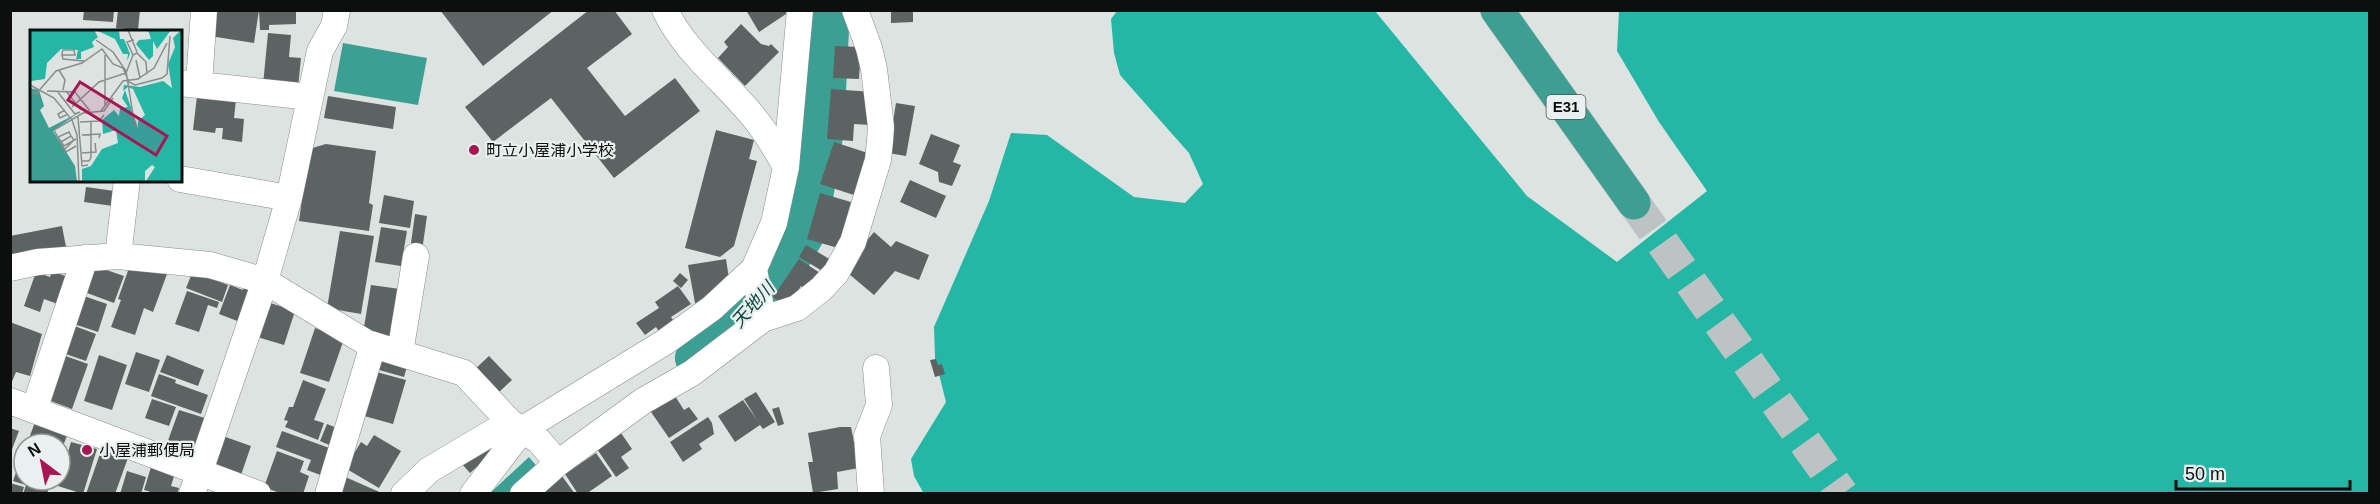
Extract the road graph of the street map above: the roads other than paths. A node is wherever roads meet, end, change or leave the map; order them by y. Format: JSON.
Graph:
{"nodes":[{"id":1,"x":204,"y":10,"type":"edge"},
{"id":2,"x":337,"y":10,"type":"edge"},
{"id":3,"x":665,"y":10,"type":"edge"},
{"id":4,"x":800,"y":10,"type":"edge"},
{"id":5,"x":855,"y":10,"type":"edge"},
{"id":6,"x":1497,"y":10,"type":"edge"},
{"id":7,"x":190,"y":84,"type":"edge"},
{"id":8,"x":310,"y":97,"type":"junction"},
{"id":9,"x":786,"y":167,"type":"junction"},
{"id":10,"x":182,"y":178,"type":"edge"},
{"id":11,"x":127,"y":182,"type":"edge"},
{"id":12,"x":289,"y":198,"type":"junction"},
{"id":13,"x":1634,"y":203,"type":"tunnel mouth"},
{"id":14,"x":118,"y":256,"type":"junction"},
{"id":15,"x":416,"y":256,"type":"dead end"},
{"id":16,"x":85,"y":258,"type":"junction"},
{"id":17,"x":10,"y":268,"type":"edge"},
{"id":18,"x":755,"y":275,"type":"junction"},
{"id":19,"x":265,"y":281,"type":"junction"},
{"id":20,"x":763,"y":319,"type":"junction"},
{"id":21,"x":373,"y":345,"type":"junction"},
{"id":22,"x":400,"y":352,"type":"junction"},
{"id":23,"x":876,"y":368,"type":"dead end"},
{"id":24,"x":22,"y":406,"type":"edge"},
{"id":25,"x":524,"y":431,"type":"junction"},
{"id":26,"x":558,"y":463,"type":"junction"},
{"id":27,"x":196,"y":483,"type":"edge"},
{"id":28,"x":258,"y":494,"type":"edge"},
{"id":29,"x":328,"y":494,"type":"edge"},
{"id":30,"x":404,"y":494,"type":"edge"},
{"id":31,"x":473,"y":494,"type":"edge"},
{"id":32,"x":523,"y":494,"type":"edge"},
{"id":33,"x":871,"y":494,"type":"edge"}],
"edges":[{"from":1,"to":7,"type":"street"},
{"from":2,"to":8,"type":"street"},
{"from":3,"to":9,"type":"street"},
{"from":4,"to":9,"type":"street"},
{"from":5,"to":20,"type":"street"},
{"from":6,"to":13,"type":"highway","number":"E31"},
{"from":7,"to":8,"type":"street"},
{"from":8,"to":12,"type":"street"},
{"from":9,"to":18,"type":"street"},
{"from":10,"to":12,"type":"street"},
{"from":11,"to":14,"type":"street"},
{"from":12,"to":19,"type":"street"},
{"from":14,"to":16,"type":"street"},
{"from":14,"to":19,"type":"street"},
{"from":15,"to":22,"type":"street"},
{"from":16,"to":17,"type":"street"},
{"from":16,"to":24,"type":"street"},
{"from":18,"to":20,"type":"street"},
{"from":18,"to":25,"type":"street"},
{"from":19,"to":21,"type":"street"},
{"from":19,"to":27,"type":"street"},
{"from":20,"to":26,"type":"street"},
{"from":21,"to":22,"type":"street"},
{"from":21,"to":29,"type":"street"},
{"from":22,"to":25,"type":"street"},
{"from":23,"to":33,"type":"street"},
{"from":24,"to":27,"type":"street"},
{"from":25,"to":26,"type":"street"},
{"from":25,"to":30,"type":"street"},
{"from":25,"to":31,"type":"street"},
{"from":26,"to":32,"type":"street"},
{"from":27,"to":28,"type":"street"}]}
